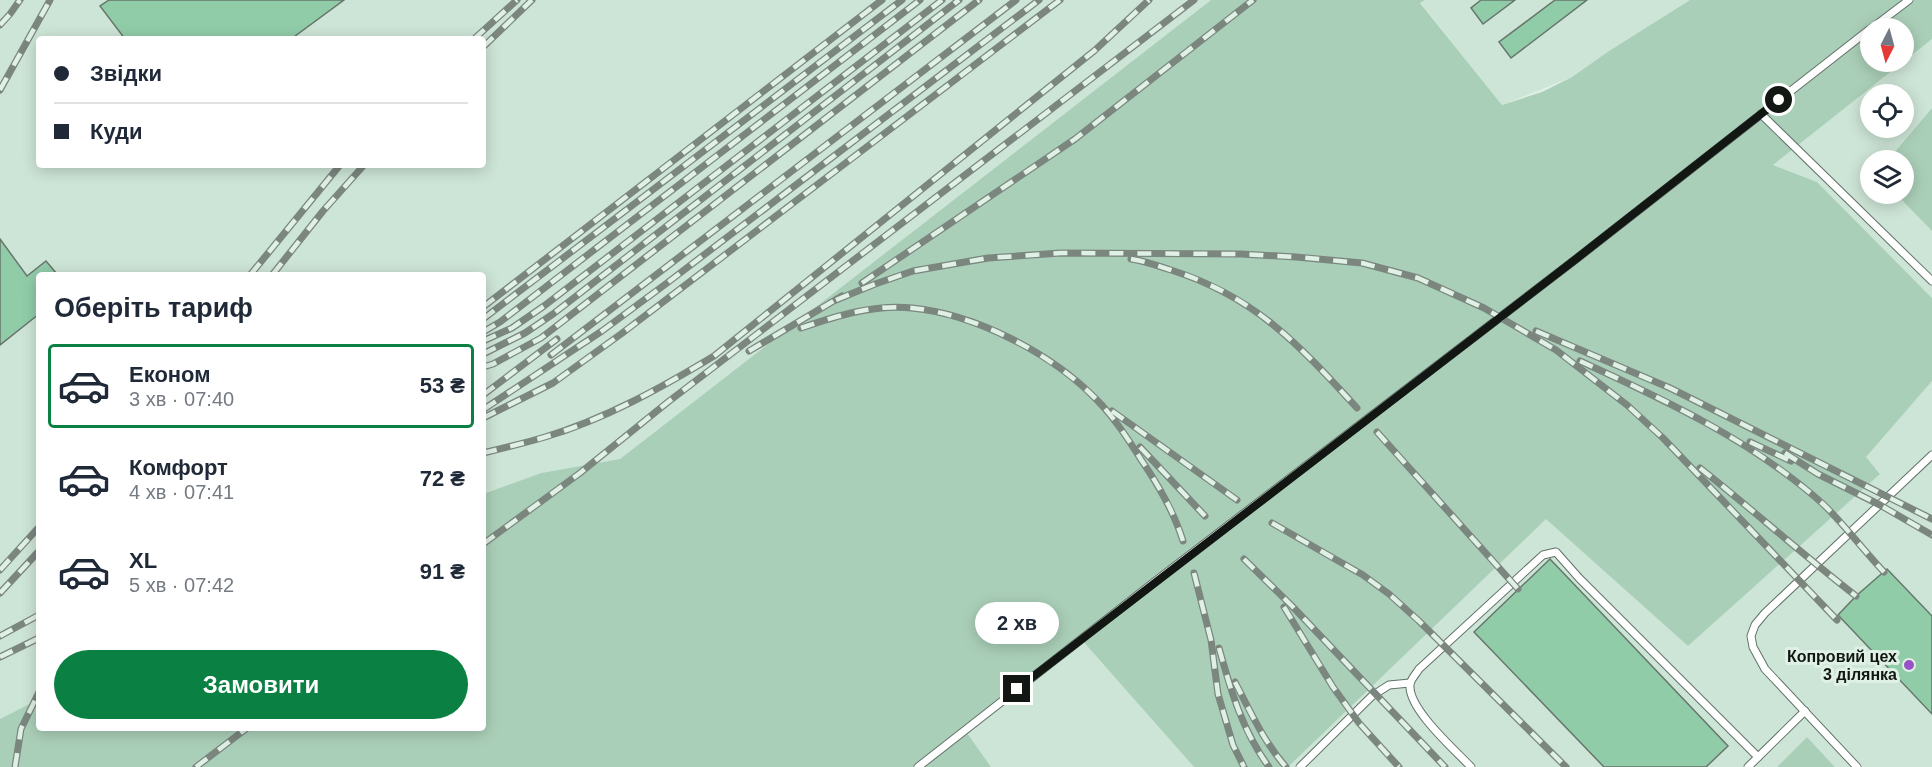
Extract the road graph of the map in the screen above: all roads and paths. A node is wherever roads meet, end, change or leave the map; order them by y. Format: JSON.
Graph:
{"nodes":[{"id":1,"x":1909,"y":0,"type":"edge"},
{"id":2,"x":1885,"y":18,"type":"edge"},
{"id":3,"x":1860,"y":38,"type":"edge"},
{"id":4,"x":1761,"y":114,"type":"junction"},
{"id":5,"x":1932,"y":281,"type":"edge"},
{"id":6,"x":1932,"y":455,"type":"edge"},
{"id":7,"x":1410,"y":683,"type":"junction"},
{"id":8,"x":1805,"y":711,"type":"junction"},
{"id":9,"x":1758,"y":758,"type":"junction"},
{"id":10,"x":918,"y":767,"type":"edge"},
{"id":11,"x":1300,"y":767,"type":"edge"},
{"id":12,"x":1471,"y":767,"type":"edge"},
{"id":13,"x":1748,"y":767,"type":"edge"},
{"id":14,"x":1857,"y":767,"type":"edge"}],
"edges":[{"from":1,"to":2,"type":"lane"},
{"from":3,"to":4,"type":"lane"},
{"from":4,"to":5,"type":"lane"},
{"from":4,"to":10,"type":"lane"},
{"from":6,"to":8,"type":"lane"},
{"from":7,"to":9,"type":"lane"},
{"from":7,"to":11,"type":"lane"},
{"from":7,"to":12,"type":"lane"},
{"from":8,"to":9,"type":"lane"},
{"from":8,"to":14,"type":"lane"},
{"from":9,"to":13,"type":"lane"}]}
